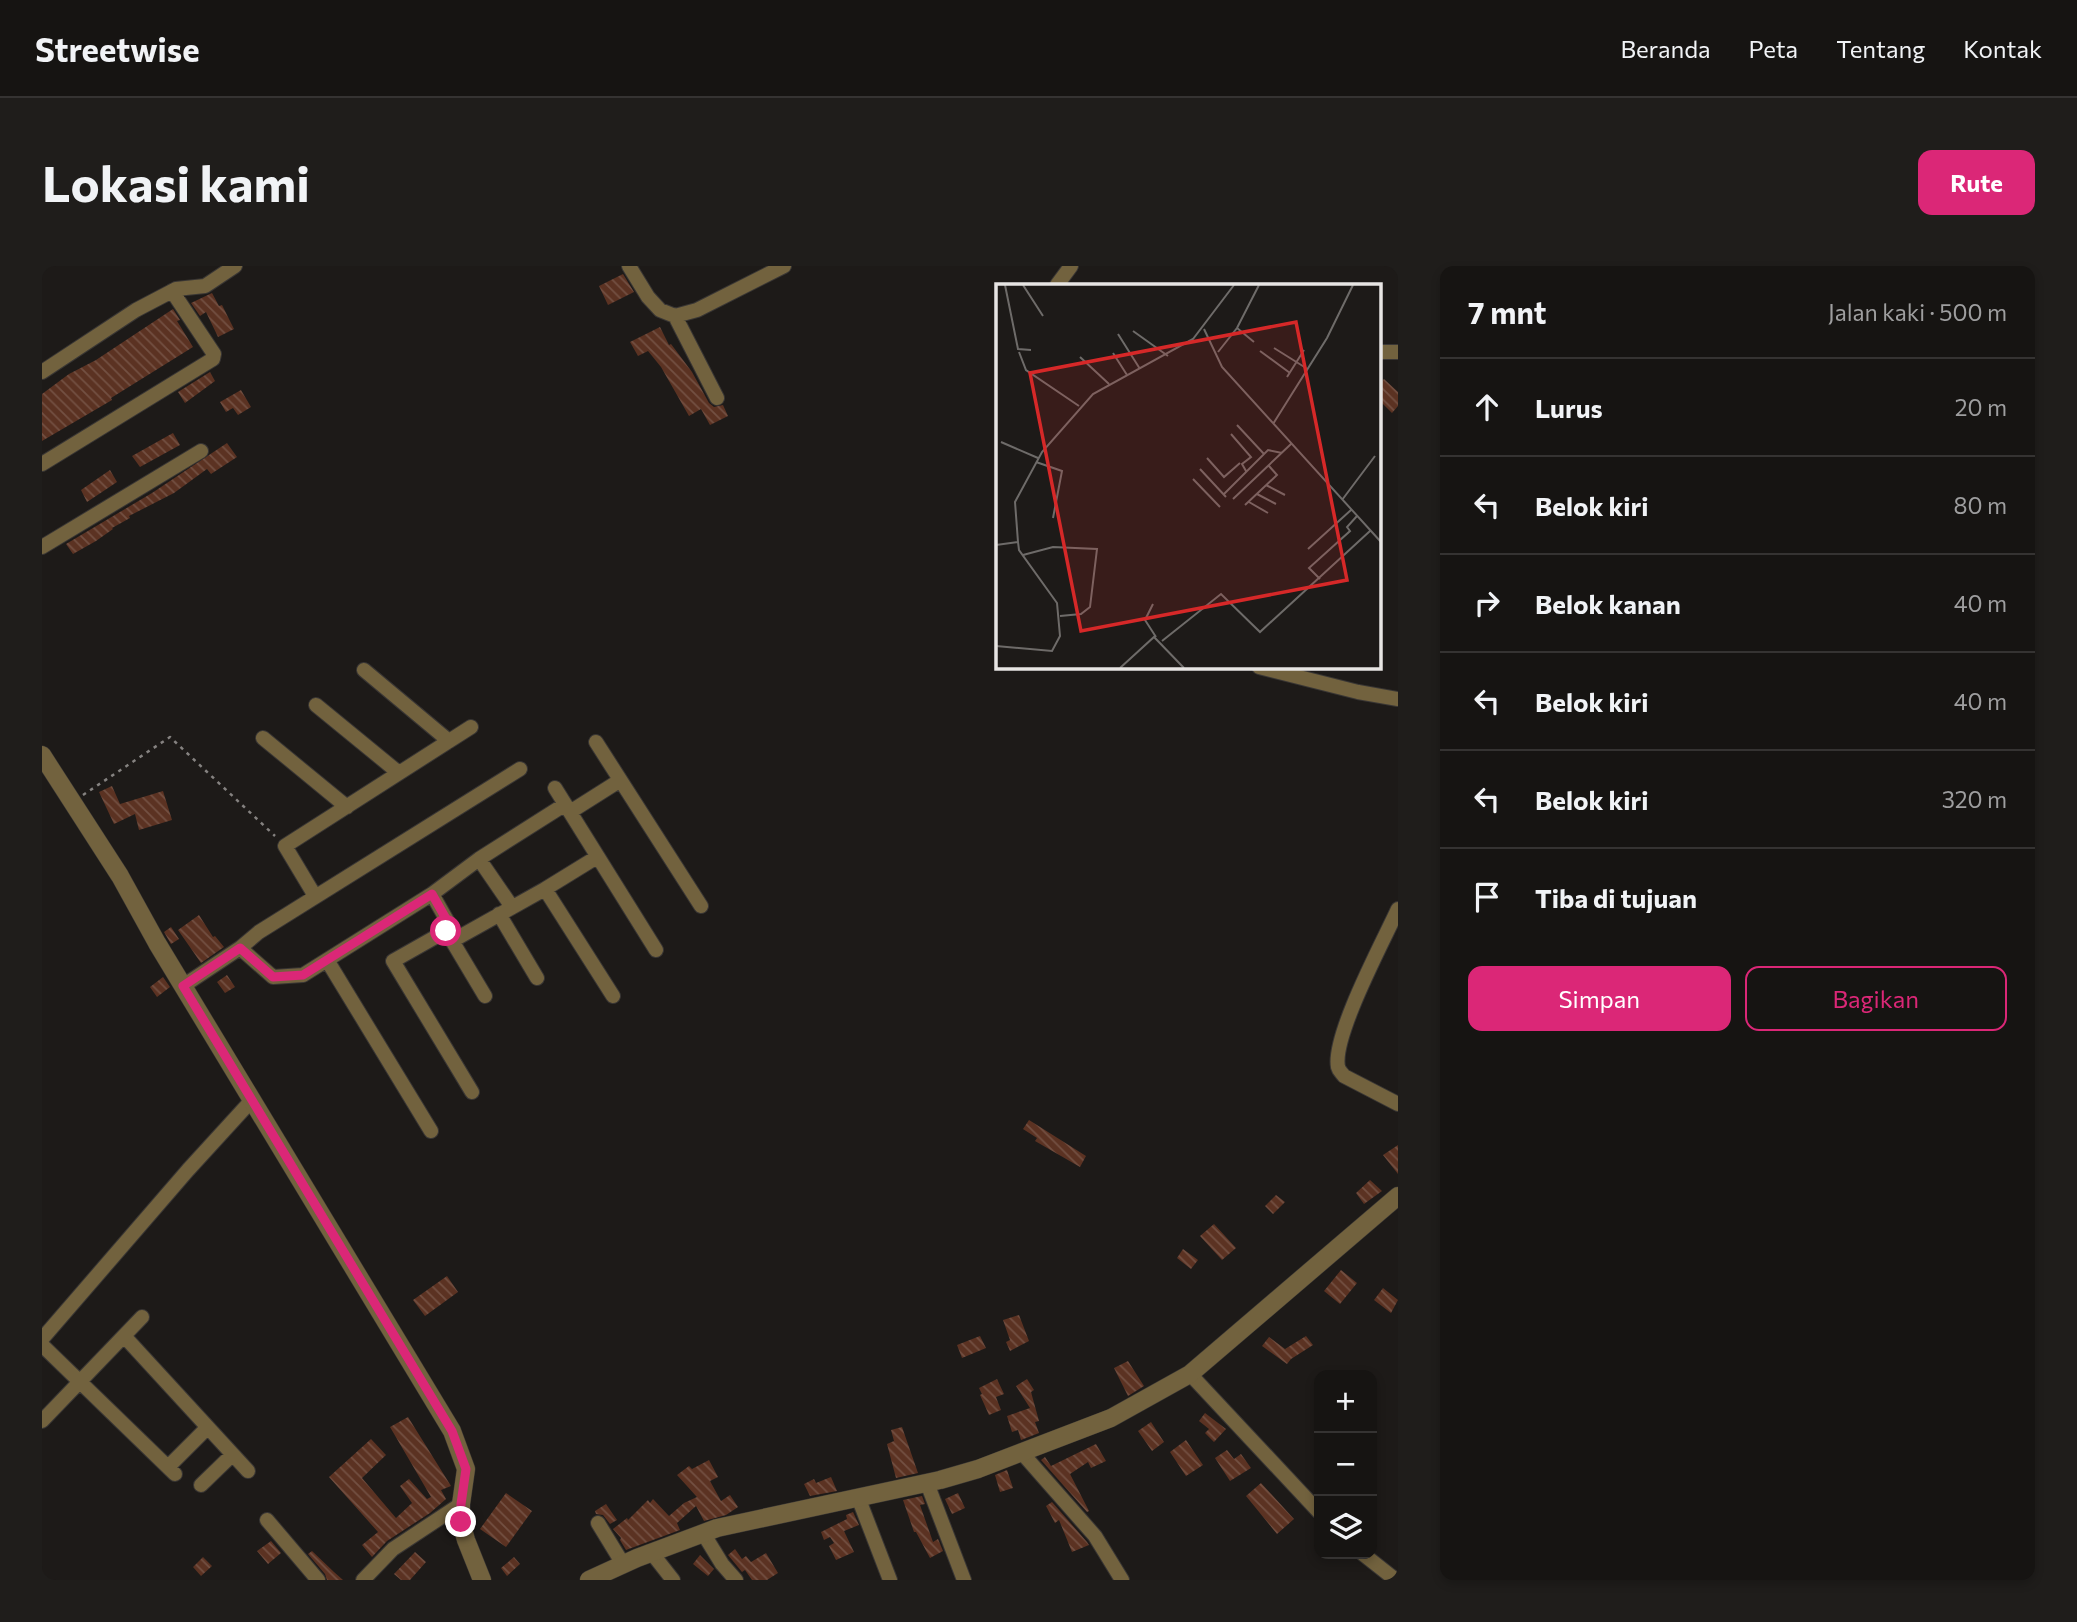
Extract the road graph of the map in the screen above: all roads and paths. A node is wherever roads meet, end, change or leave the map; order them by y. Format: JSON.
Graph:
{"nodes":[{"id":1,"x":235,"y":266,"type":"edge"},
{"id":2,"x":629,"y":266,"type":"edge"},
{"id":3,"x":784,"y":266,"type":"edge"},
{"id":4,"x":1071,"y":266,"type":"edge"},
{"id":5,"x":1058,"y":284,"type":"edge"},
{"id":6,"x":172,"y":291,"type":"junction"},
{"id":7,"x":674,"y":316,"type":"junction"},
{"id":8,"x":1380,"y":352,"type":"edge"},
{"id":9,"x":1398,"y":352,"type":"edge"},
{"id":10,"x":42,"y":372,"type":"edge"},
{"id":11,"x":717,"y":398,"type":"dead end"},
{"id":12,"x":201,"y":451,"type":"dead end"},
{"id":13,"x":42,"y":464,"type":"edge"},
{"id":14,"x":42,"y":547,"type":"edge"},
{"id":15,"x":1263,"y":668,"type":"edge"},
{"id":16,"x":364,"y":670,"type":"dead end"},
{"id":17,"x":1398,"y":699,"type":"edge"},
{"id":18,"x":316,"y":705,"type":"dead end"},
{"id":19,"x":471,"y":727,"type":"dead end"},
{"id":20,"x":263,"y":738,"type":"dead end"},
{"id":21,"x":449,"y":741,"type":"junction"},
{"id":22,"x":596,"y":742,"type":"dead end"},
{"id":23,"x":42,"y":755,"type":"edge"},
{"id":24,"x":520,"y":769,"type":"dead end"},
{"id":25,"x":399,"y":773,"type":"junction"},
{"id":26,"x":619,"y":781,"type":"junction"},
{"id":27,"x":555,"y":788,"type":"dead end"},
{"id":28,"x":72,"y":802,"type":"junction"},
{"id":29,"x":347,"y":807,"type":"junction"},
{"id":30,"x":567,"y":809,"type":"junction"},
{"id":31,"x":285,"y":846,"type":"junction"},
{"id":32,"x":597,"y":857,"type":"junction"},
{"id":33,"x":479,"y":859,"type":"junction"},
{"id":34,"x":545,"y":889,"type":"junction"},
{"id":35,"x":432,"y":894,"type":"junction"},
{"id":36,"x":315,"y":896,"type":"junction"},
{"id":37,"x":701,"y":906,"type":"dead end"},
{"id":38,"x":1398,"y":909,"type":"edge"},
{"id":39,"x":505,"y":911,"type":"junction"},
{"id":40,"x":449,"y":936,"type":"junction"},
{"id":41,"x":240,"y":948,"type":"junction"},
{"id":42,"x":656,"y":950,"type":"dead end"},
{"id":43,"x":327,"y":960,"type":"junction"},
{"id":44,"x":537,"y":978,"type":"dead end"},
{"id":45,"x":183,"y":986,"type":"junction"},
{"id":46,"x":485,"y":996,"type":"dead end"},
{"id":47,"x":614,"y":996,"type":"dead end"},
{"id":48,"x":472,"y":1092,"type":"dead end"},
{"id":49,"x":252,"y":1100,"type":"junction"},
{"id":50,"x":1398,"y":1104,"type":"edge"},
{"id":51,"x":430,"y":1131,"type":"dead end"},
{"id":52,"x":1398,"y":1196,"type":"edge"},
{"id":53,"x":142,"y":1317,"type":"dead end"},
{"id":54,"x":124,"y":1336,"type":"junction"},
{"id":55,"x":42,"y":1339,"type":"edge"},
{"id":56,"x":42,"y":1345,"type":"edge"},
{"id":57,"x":1190,"y":1374,"type":"junction"},
{"id":58,"x":80,"y":1382,"type":"junction"},
{"id":59,"x":42,"y":1421,"type":"edge"},
{"id":60,"x":207,"y":1428,"type":"junction"},
{"id":61,"x":1022,"y":1453,"type":"junction"},
{"id":62,"x":232,"y":1455,"type":"junction"},
{"id":63,"x":248,"y":1472,"type":"dead end"},
{"id":64,"x":927,"y":1483,"type":"junction"},
{"id":65,"x":201,"y":1485,"type":"dead end"},
{"id":66,"x":858,"y":1497,"type":"junction"},
{"id":67,"x":461,"y":1504,"type":"junction"},
{"id":68,"x":1314,"y":1507,"type":"edge"},
{"id":69,"x":267,"y":1520,"type":"dead end"},
{"id":70,"x":598,"y":1524,"type":"dead end"},
{"id":71,"x":703,"y":1533,"type":"junction"},
{"id":72,"x":651,"y":1552,"type":"junction"},
{"id":73,"x":1369,"y":1559,"type":"edge"},
{"id":74,"x":623,"y":1564,"type":"junction"},
{"id":75,"x":318,"y":1580,"type":"edge"},
{"id":76,"x":363,"y":1580,"type":"edge"},
{"id":77,"x":482,"y":1580,"type":"edge"},
{"id":78,"x":589,"y":1580,"type":"edge"},
{"id":79,"x":673,"y":1580,"type":"edge"},
{"id":80,"x":736,"y":1580,"type":"edge"},
{"id":81,"x":890,"y":1580,"type":"edge"},
{"id":82,"x":964,"y":1580,"type":"edge"},
{"id":83,"x":1122,"y":1580,"type":"edge"},
{"id":84,"x":1396,"y":1580,"type":"edge"}],
"edges":[{"from":1,"to":6,"type":"street"},
{"from":2,"to":7,"type":"street"},
{"from":3,"to":7,"type":"street"},
{"from":4,"to":5,"type":"street"},
{"from":6,"to":10,"type":"street"},
{"from":6,"to":13,"type":"street"},
{"from":7,"to":11,"type":"street"},
{"from":8,"to":9,"type":"street"},
{"from":12,"to":14,"type":"street"},
{"from":15,"to":17,"type":"street"},
{"from":16,"to":21,"type":"street"},
{"from":18,"to":25,"type":"street"},
{"from":19,"to":21,"type":"street"},
{"from":20,"to":29,"type":"street"},
{"from":21,"to":25,"type":"street"},
{"from":22,"to":26,"type":"street"},
{"from":23,"to":28,"type":"street"},
{"from":24,"to":36,"type":"street"},
{"from":25,"to":29,"type":"street"},
{"from":26,"to":30,"type":"street"},
{"from":26,"to":37,"type":"street"},
{"from":27,"to":30,"type":"street"},
{"from":28,"to":31,"type":"path"},
{"from":28,"to":45,"type":"street"},
{"from":29,"to":31,"type":"street"},
{"from":30,"to":32,"type":"street"},
{"from":30,"to":33,"type":"street"},
{"from":31,"to":36,"type":"street"},
{"from":32,"to":34,"type":"street"},
{"from":32,"to":42,"type":"street"},
{"from":33,"to":35,"type":"street"},
{"from":33,"to":39,"type":"street"},
{"from":34,"to":39,"type":"street"},
{"from":34,"to":47,"type":"street"},
{"from":35,"to":40,"type":"street"},
{"from":35,"to":43,"type":"street"},
{"from":36,"to":41,"type":"street"},
{"from":38,"to":50,"type":"street"},
{"from":39,"to":40,"type":"street"},
{"from":39,"to":44,"type":"street"},
{"from":40,"to":46,"type":"street"},
{"from":40,"to":48,"type":"street"},
{"from":41,"to":43,"type":"street"},
{"from":41,"to":45,"type":"street"},
{"from":43,"to":51,"type":"street"},
{"from":45,"to":49,"type":"street"},
{"from":49,"to":55,"type":"street"},
{"from":49,"to":67,"type":"street"},
{"from":52,"to":57,"type":"street"},
{"from":53,"to":54,"type":"street"},
{"from":54,"to":58,"type":"street"},
{"from":54,"to":60,"type":"street"},
{"from":56,"to":58,"type":"street"},
{"from":57,"to":61,"type":"street"},
{"from":57,"to":68,"type":"street"},
{"from":58,"to":59,"type":"street"},
{"from":58,"to":60,"type":"street"},
{"from":60,"to":62,"type":"street"},
{"from":61,"to":64,"type":"street"},
{"from":61,"to":83,"type":"street"},
{"from":62,"to":63,"type":"street"},
{"from":62,"to":65,"type":"street"},
{"from":64,"to":66,"type":"street"},
{"from":64,"to":82,"type":"street"},
{"from":66,"to":71,"type":"street"},
{"from":66,"to":81,"type":"street"},
{"from":67,"to":76,"type":"street"},
{"from":67,"to":77,"type":"street"},
{"from":69,"to":75,"type":"street"},
{"from":70,"to":74,"type":"street"},
{"from":71,"to":72,"type":"street"},
{"from":71,"to":80,"type":"street"},
{"from":72,"to":74,"type":"street"},
{"from":72,"to":79,"type":"street"},
{"from":73,"to":84,"type":"street"},
{"from":74,"to":78,"type":"street"}]}
